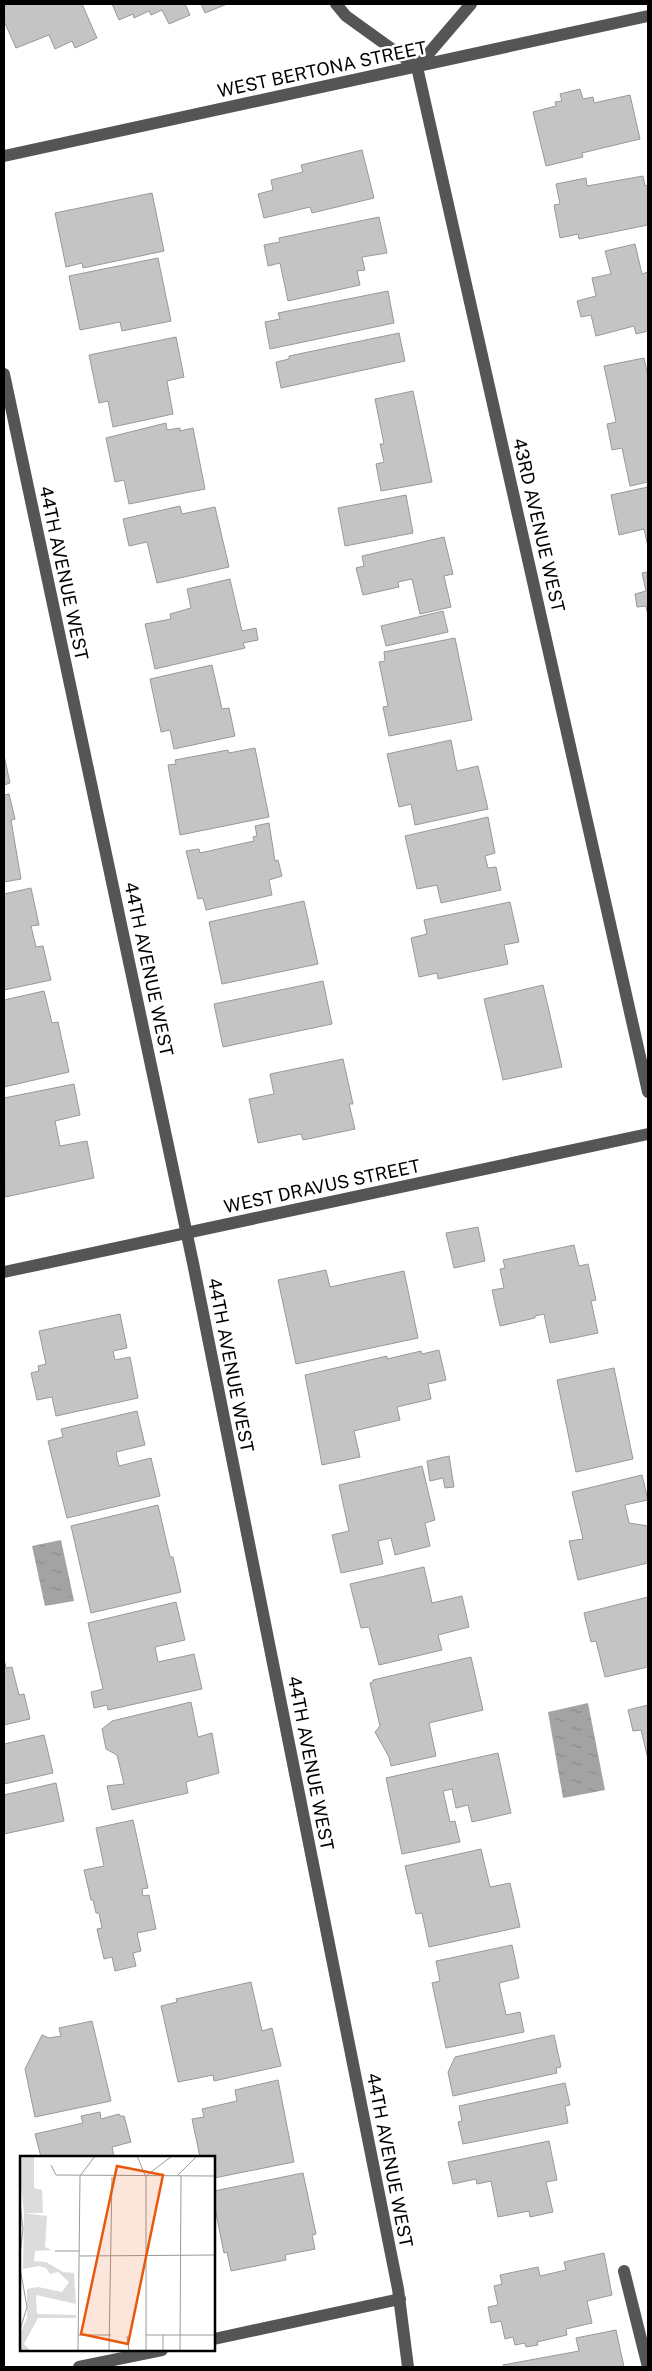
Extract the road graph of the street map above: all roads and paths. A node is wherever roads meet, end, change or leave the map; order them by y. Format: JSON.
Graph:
{"nodes":[{"id":1,"x":336,"y":4,"type":"edge"},
{"id":2,"x":471,"y":4,"type":"edge"},
{"id":3,"x":648,"y":16,"type":"edge"},
{"id":4,"x":417,"y":67,"type":"junction"},
{"id":5,"x":4,"y":156,"type":"edge"},
{"id":6,"x":4,"y":374,"type":"edge"},
{"id":7,"x":648,"y":1092,"type":"edge"},
{"id":8,"x":648,"y":1134,"type":"edge"},
{"id":9,"x":187,"y":1233,"type":"junction"},
{"id":10,"x":4,"y":1272,"type":"edge"},
{"id":11,"x":624,"y":2271,"type":"dead end"},
{"id":12,"x":400,"y":2300,"type":"junction"},
{"id":13,"x":215,"y":2339,"type":"edge"},
{"id":14,"x":157,"y":2351,"type":"edge"},
{"id":15,"x":79,"y":2367,"type":"edge"},
{"id":16,"x":408,"y":2367,"type":"edge"},
{"id":17,"x":648,"y":2367,"type":"edge"}],
"edges":[{"from":1,"to":4,"type":"street"},
{"from":2,"to":4,"type":"street"},
{"from":3,"to":4,"type":"street","name":"WEST BERTONA STREET"},
{"from":4,"to":5,"type":"street","name":"WEST BERTONA STREET"},
{"from":4,"to":7,"type":"street","name":"43RD AVENUE WEST"},
{"from":6,"to":9,"type":"street","name":"44TH AVENUE WEST"},
{"from":8,"to":9,"type":"street","name":"WEST DRAVUS STREET"},
{"from":9,"to":10,"type":"street","name":"WEST DRAVUS STREET"},
{"from":9,"to":12,"type":"street","name":"44TH AVENUE WEST"},
{"from":11,"to":17,"type":"street"},
{"from":12,"to":13,"type":"street"},
{"from":12,"to":16,"type":"street","name":"44TH AVENUE WEST"},
{"from":14,"to":15,"type":"street"}]}
